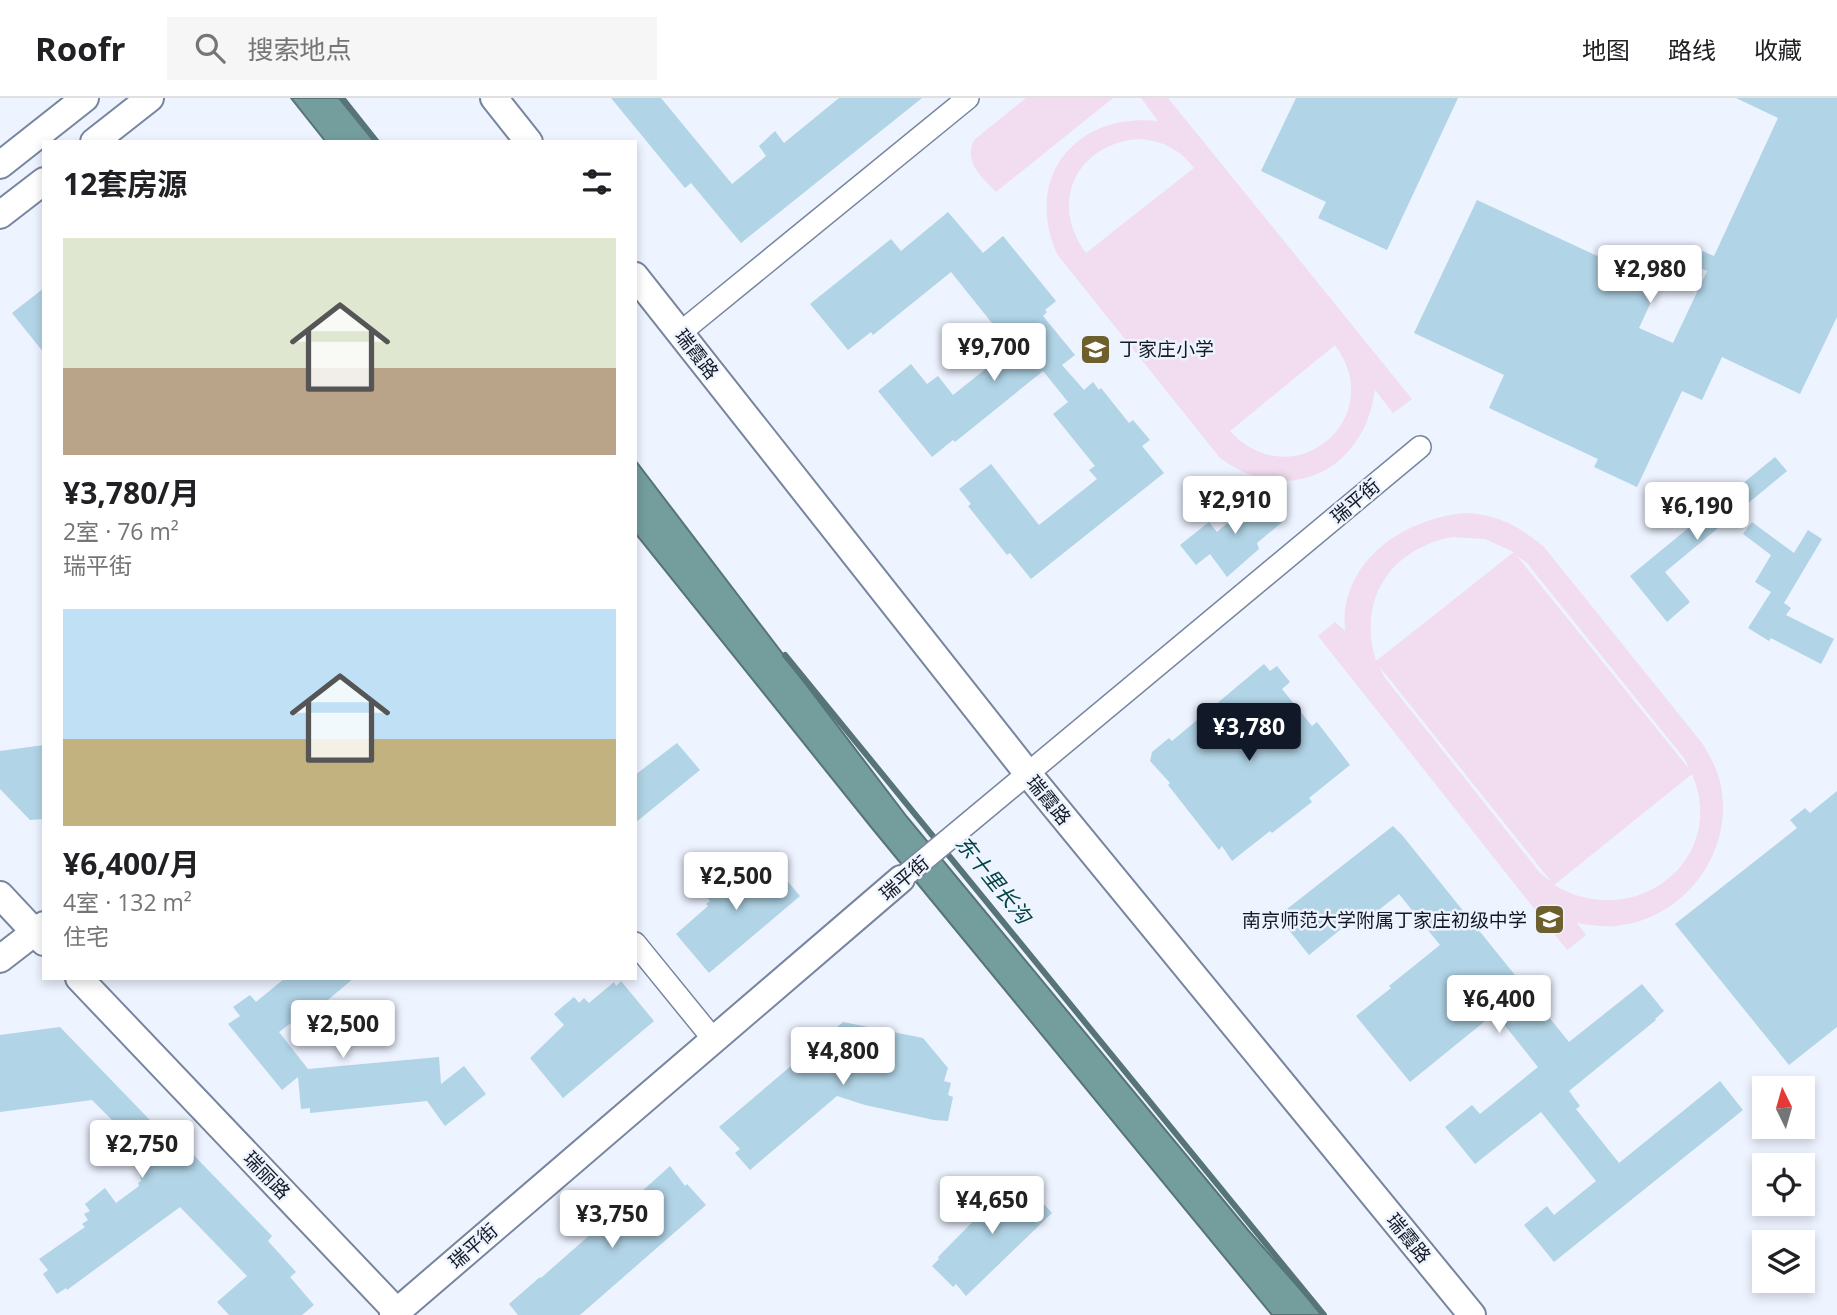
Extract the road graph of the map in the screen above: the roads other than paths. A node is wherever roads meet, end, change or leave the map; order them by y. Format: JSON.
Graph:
{"nodes":[{"id":1,"x":85,"y":98,"type":"edge"},
{"id":2,"x":150,"y":98,"type":"edge"},
{"id":3,"x":495,"y":98,"type":"edge"},
{"id":4,"x":968,"y":98,"type":"edge"},
{"id":5,"x":97,"y":140,"type":"edge"},
{"id":6,"x":527,"y":140,"type":"edge"},
{"id":7,"x":0,"y":165,"type":"edge"},
{"id":8,"x":42,"y":183,"type":"edge"},
{"id":9,"x":0,"y":215,"type":"edge"},
{"id":10,"x":637,"y":278,"type":"edge"},
{"id":11,"x":680,"y":332,"type":"junction"},
{"id":12,"x":1420,"y":447,"type":"dead end"},
{"id":13,"x":1029,"y":775,"type":"junction"},
{"id":14,"x":901,"y":879,"type":"joint"},
{"id":15,"x":0,"y":895,"type":"edge"},
{"id":16,"x":41,"y":933,"type":"edge"},
{"id":17,"x":637,"y":945,"type":"edge"},
{"id":18,"x":0,"y":959,"type":"edge"},
{"id":19,"x":81,"y":980,"type":"edge"},
{"id":20,"x":714,"y":1040,"type":"junction"},
{"id":21,"x":396,"y":1314,"type":"edge"},
{"id":22,"x":1472,"y":1315,"type":"edge"}],
"edges":[{"from":1,"to":7,"type":"street"},
{"from":2,"to":5,"type":"street"},
{"from":3,"to":6,"type":"street"},
{"from":4,"to":11,"type":"street"},
{"from":8,"to":9,"type":"street"},
{"from":10,"to":11,"type":"street","name":"瑞霞路"},
{"from":11,"to":13,"type":"street","name":"瑞霞路"},
{"from":12,"to":13,"type":"street","name":"瑞平街"},
{"from":13,"to":14,"type":"street","name":"瑞平街"},
{"from":13,"to":22,"type":"street","name":"瑞霞路"},
{"from":14,"to":20,"type":"street","name":"瑞平街"},
{"from":15,"to":16,"type":"street"},
{"from":16,"to":18,"type":"street"},
{"from":17,"to":20,"type":"street"},
{"from":19,"to":21,"type":"street","name":"瑞丽路"},
{"from":20,"to":21,"type":"street","name":"瑞平街"}]}
